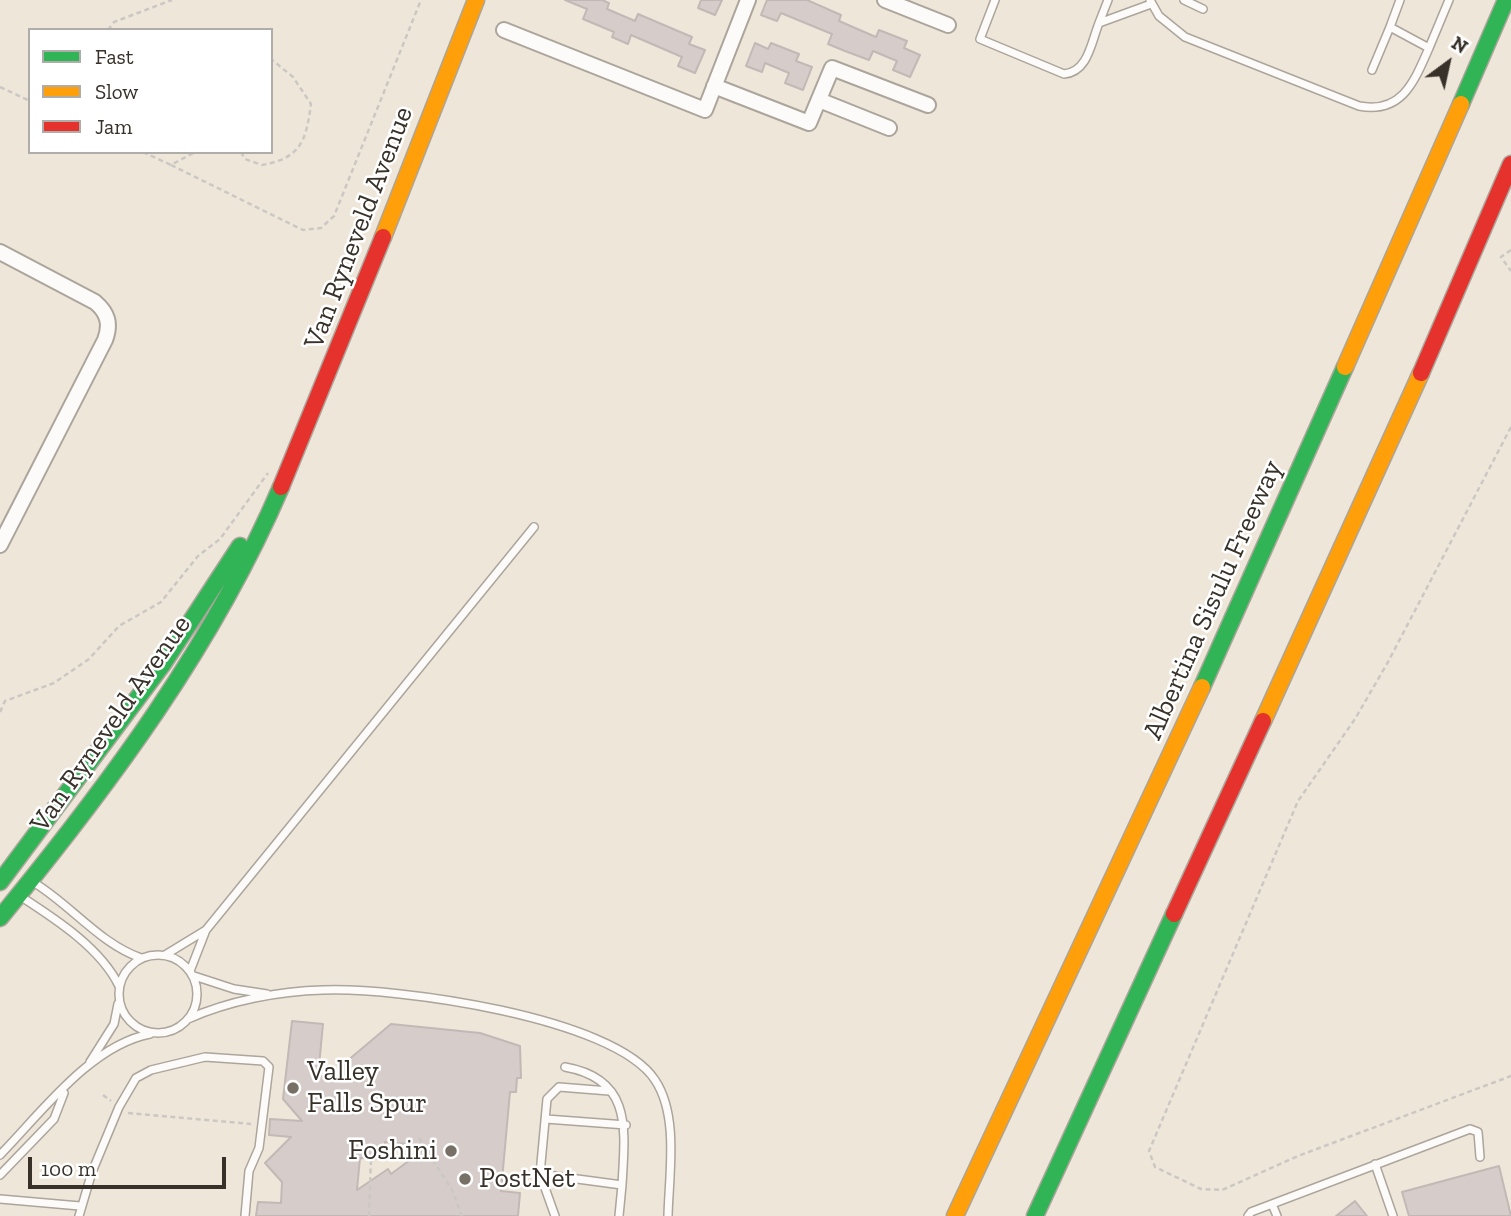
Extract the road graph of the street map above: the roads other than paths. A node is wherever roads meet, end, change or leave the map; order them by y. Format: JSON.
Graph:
{"nodes":[{"id":1,"x":476,"y":0,"type":"edge"},
{"id":2,"x":748,"y":0,"type":"edge"},
{"id":3,"x":885,"y":0,"type":"edge"},
{"id":4,"x":995,"y":0,"type":"edge"},
{"id":5,"x":1108,"y":0,"type":"edge"},
{"id":6,"x":1184,"y":0,"type":"edge"},
{"id":7,"x":1400,"y":0,"type":"edge"},
{"id":8,"x":1449,"y":0,"type":"edge"},
{"id":9,"x":1506,"y":0,"type":"edge"},
{"id":10,"x":1151,"y":2,"type":"edge"},
{"id":11,"x":1203,"y":9,"type":"dead end"},
{"id":12,"x":1099,"y":23,"type":"junction"},
{"id":13,"x":948,"y":25,"type":"dead end"},
{"id":14,"x":1390,"y":27,"type":"junction"},
{"id":15,"x":504,"y":30,"type":"dead end"},
{"id":16,"x":1429,"y":48,"type":"junction"},
{"id":17,"x":1372,"y":70,"type":"dead end"},
{"id":18,"x":714,"y":86,"type":"junction"},
{"id":19,"x":819,"y":100,"type":"junction"},
{"id":20,"x":928,"y":105,"type":"dead end"},
{"id":21,"x":889,"y":128,"type":"dead end"},
{"id":22,"x":1511,"y":164,"type":"edge"},
{"id":23,"x":0,"y":251,"type":"edge"},
{"id":24,"x":286,"y":474,"type":"junction"},
{"id":25,"x":534,"y":527,"type":"dead end"},
{"id":26,"x":0,"y":544,"type":"edge"},
{"id":27,"x":1282,"y":680,"type":"junction"},
{"id":28,"x":6,"y":864,"type":"edge"},
{"id":29,"x":32,"y":881,"type":"junction"},
{"id":30,"x":0,"y":883,"type":"edge"},
{"id":31,"x":20,"y":896,"type":"junction"},
{"id":32,"x":0,"y":918,"type":"edge"},
{"id":33,"x":206,"y":930,"type":"junction"},
{"id":34,"x":165,"y":955,"type":"junction"},
{"id":35,"x":141,"y":958,"type":"junction"},
{"id":36,"x":192,"y":974,"type":"junction"},
{"id":37,"x":119,"y":986,"type":"junction"},
{"id":38,"x":274,"y":995,"type":"junction"},
{"id":39,"x":119,"y":998,"type":"junction"},
{"id":40,"x":188,"y":1019,"type":"junction"},
{"id":41,"x":155,"y":1033,"type":"junction"},
{"id":42,"x":88,"y":1065,"type":"junction"},
{"id":43,"x":565,"y":1067,"type":"dead end"},
{"id":44,"x":65,"y":1089,"type":"junction"},
{"id":45,"x":610,"y":1091,"type":"junction"},
{"id":46,"x":1006,"y":1110,"type":"junction"},
{"id":47,"x":546,"y":1119,"type":"junction"},
{"id":48,"x":626,"y":1125,"type":"junction"},
{"id":49,"x":0,"y":1155,"type":"edge"},
{"id":50,"x":1480,"y":1157,"type":"dead end"},
{"id":51,"x":1376,"y":1164,"type":"junction"},
{"id":52,"x":540,"y":1174,"type":"junction"},
{"id":53,"x":0,"y":1175,"type":"edge"},
{"id":54,"x":622,"y":1185,"type":"junction"},
{"id":55,"x":2,"y":1198,"type":"edge"},
{"id":56,"x":1272,"y":1204,"type":"junction"},
{"id":57,"x":80,"y":1206,"type":"junction"},
{"id":58,"x":79,"y":1216,"type":"edge"},
{"id":59,"x":245,"y":1216,"type":"edge"},
{"id":60,"x":555,"y":1216,"type":"edge"},
{"id":61,"x":619,"y":1216,"type":"edge"},
{"id":62,"x":668,"y":1216,"type":"edge"},
{"id":63,"x":946,"y":1216,"type":"edge"},
{"id":64,"x":955,"y":1216,"type":"edge"},
{"id":65,"x":1035,"y":1216,"type":"edge"},
{"id":66,"x":1051,"y":1216,"type":"edge"},
{"id":67,"x":1248,"y":1216,"type":"edge"},
{"id":68,"x":1277,"y":1216,"type":"edge"},
{"id":69,"x":1393,"y":1216,"type":"edge"}],
"edges":[{"from":1,"to":24,"type":"main road","name":"Van Ryneveld Avenue"},
{"from":2,"to":18,"type":"street"},
{"from":3,"to":13,"type":"street"},
{"from":4,"to":12,"type":"lane"},
{"from":5,"to":12,"type":"lane"},
{"from":6,"to":11,"type":"lane"},
{"from":7,"to":14,"type":"lane"},
{"from":8,"to":16,"type":"lane"},
{"from":9,"to":46,"type":"main road","name":"Albertina Sisulu Freeway"},
{"from":10,"to":12,"type":"lane"},
{"from":10,"to":16,"type":"lane"},
{"from":14,"to":16,"type":"lane"},
{"from":14,"to":17,"type":"lane"},
{"from":15,"to":18,"type":"street"},
{"from":18,"to":19,"type":"street"},
{"from":19,"to":20,"type":"street"},
{"from":19,"to":21,"type":"street"},
{"from":22,"to":27,"type":"main road"},
{"from":23,"to":26,"type":"street"},
{"from":24,"to":28,"type":"main road","name":"Van Ryneveld Avenue"},
{"from":24,"to":29,"type":"main road","name":"Van Ryneveld Avenue"},
{"from":25,"to":33,"type":"lane"},
{"from":27,"to":65,"type":"main road"},
{"from":27,"to":66,"type":"main road"},
{"from":28,"to":29,"type":"street"},
{"from":28,"to":30,"type":"main road","name":"Van Ryneveld Avenue"},
{"from":29,"to":31,"type":"main road","name":"Van Ryneveld Avenue"},
{"from":29,"to":35,"type":"lane"},
{"from":30,"to":31,"type":"street"},
{"from":31,"to":32,"type":"main road","name":"Van Ryneveld Avenue"},
{"from":31,"to":37,"type":"lane"},
{"from":33,"to":34,"type":"lane"},
{"from":33,"to":36,"type":"lane"},
{"from":34,"to":35,"type":"lane"},
{"from":34,"to":36,"type":"lane"},
{"from":35,"to":37,"type":"lane"},
{"from":36,"to":38,"type":"lane"},
{"from":36,"to":40,"type":"lane"},
{"from":37,"to":39,"type":"lane"},
{"from":38,"to":40,"type":"lane"},
{"from":38,"to":62,"type":"lane"},
{"from":39,"to":41,"type":"lane"},
{"from":39,"to":42,"type":"lane"},
{"from":40,"to":41,"type":"lane"},
{"from":41,"to":42,"type":"lane"},
{"from":42,"to":44,"type":"lane"},
{"from":43,"to":45,"type":"lane"},
{"from":44,"to":49,"type":"lane"},
{"from":44,"to":53,"type":"lane"},
{"from":45,"to":47,"type":"lane"},
{"from":45,"to":48,"type":"lane"},
{"from":46,"to":63,"type":"main road"},
{"from":46,"to":64,"type":"main road","name":"Albertina Sisulu Freeway"},
{"from":47,"to":48,"type":"lane"},
{"from":47,"to":52,"type":"lane"},
{"from":48,"to":54,"type":"lane"},
{"from":50,"to":51,"type":"lane"},
{"from":51,"to":56,"type":"lane"},
{"from":51,"to":69,"type":"lane"},
{"from":52,"to":54,"type":"lane"},
{"from":52,"to":60,"type":"lane"},
{"from":54,"to":61,"type":"lane"},
{"from":55,"to":57,"type":"lane"},
{"from":56,"to":67,"type":"lane"},
{"from":56,"to":68,"type":"lane"},
{"from":57,"to":58,"type":"lane"},
{"from":57,"to":59,"type":"lane"}]}
